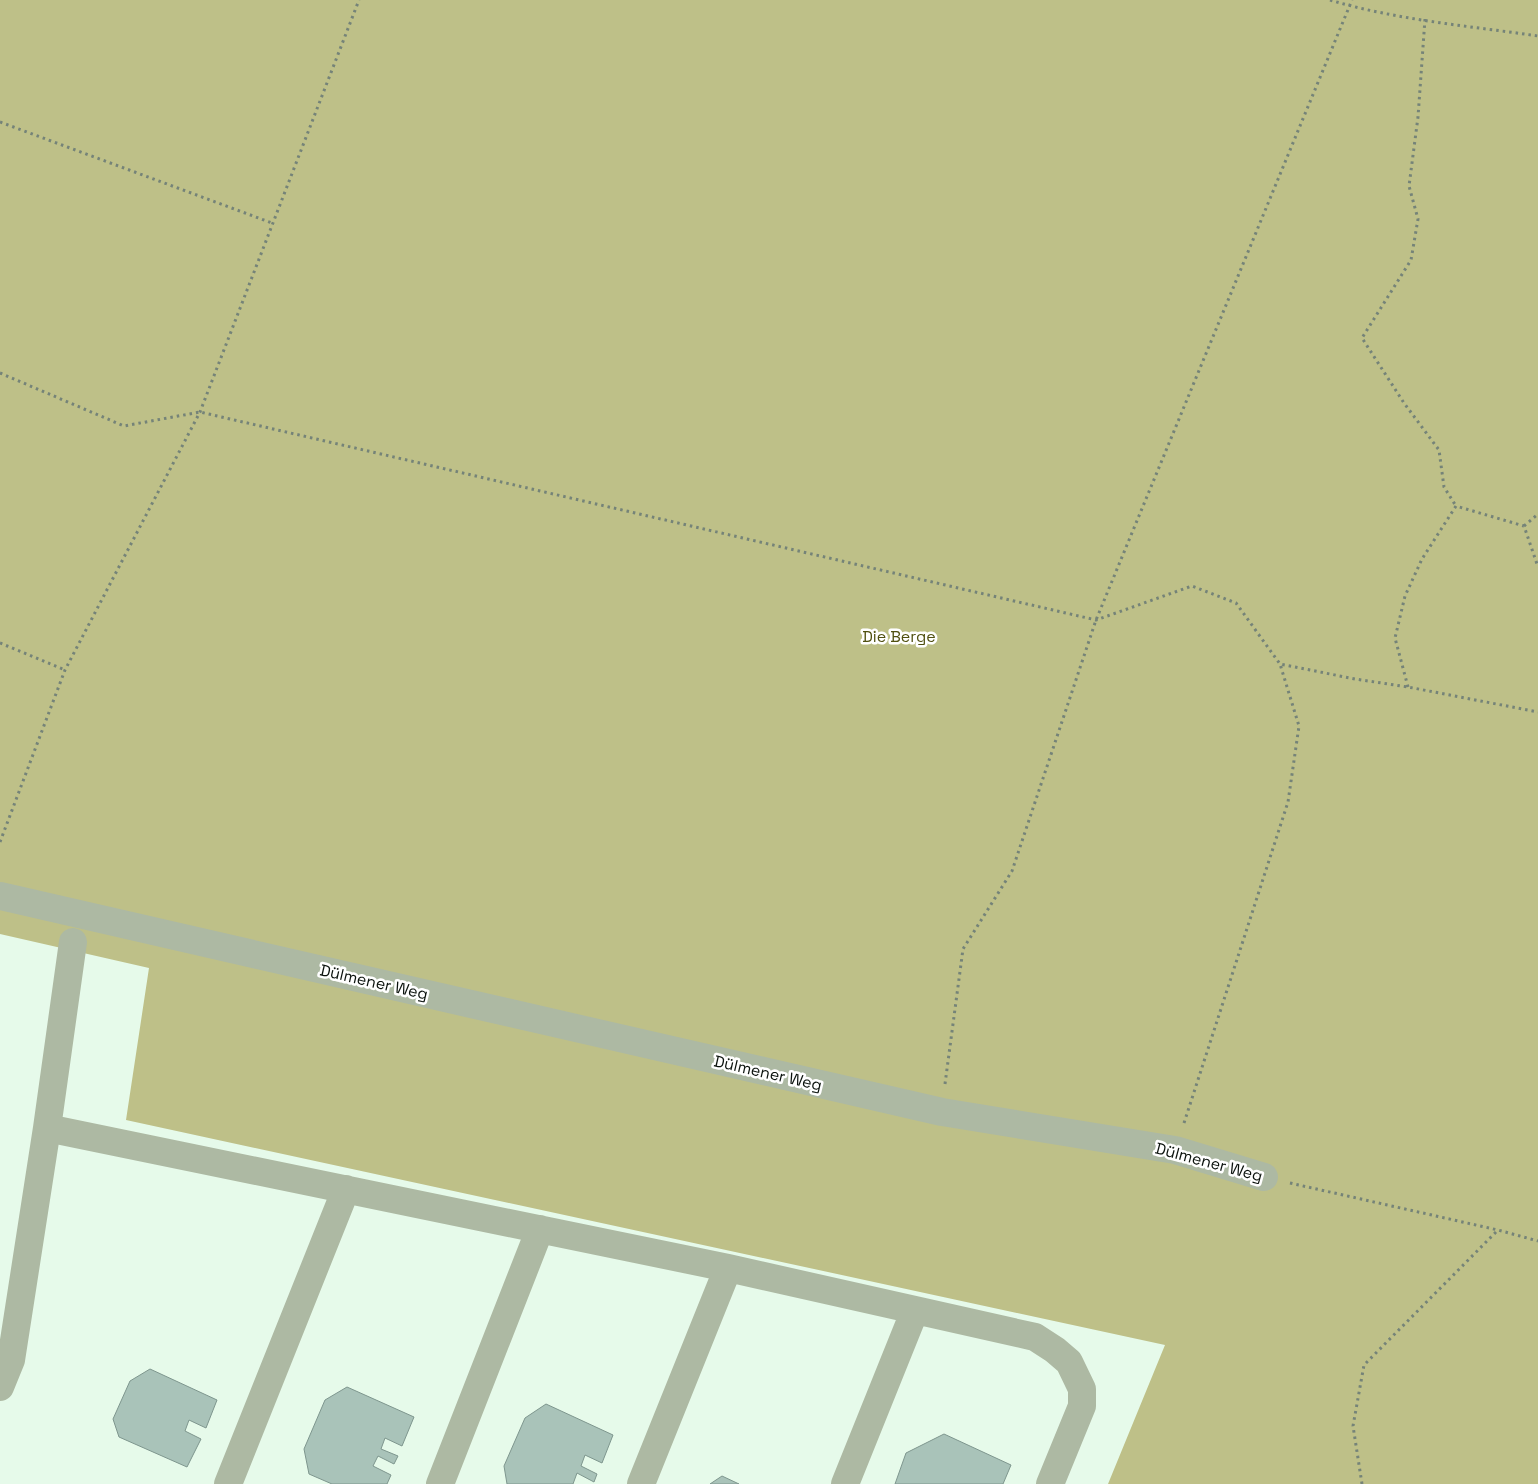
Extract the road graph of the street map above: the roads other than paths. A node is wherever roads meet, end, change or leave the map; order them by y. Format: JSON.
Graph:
{"nodes":[{"id":1,"x":0,"y":896,"type":"edge"},
{"id":2,"x":73,"y":942,"type":"dead end"},
{"id":3,"x":47,"y":1128,"type":"junction"},
{"id":4,"x":1264,"y":1176,"type":"road end"},
{"id":5,"x":346,"y":1189,"type":"junction"},
{"id":6,"x":540,"y":1229,"type":"junction"},
{"id":7,"x":728,"y":1268,"type":"junction"},
{"id":8,"x":915,"y":1310,"type":"junction"},
{"id":9,"x":0,"y":1387,"type":"edge"},
{"id":10,"x":228,"y":1484,"type":"edge"},
{"id":11,"x":440,"y":1484,"type":"edge"},
{"id":12,"x":641,"y":1484,"type":"edge"},
{"id":13,"x":845,"y":1484,"type":"edge"},
{"id":14,"x":1050,"y":1484,"type":"edge"}],
"edges":[{"from":1,"to":4,"type":"street","name":"Dülmener Weg"},
{"from":2,"to":3,"type":"street"},
{"from":3,"to":5,"type":"street"},
{"from":3,"to":9,"type":"street"},
{"from":5,"to":6,"type":"street"},
{"from":5,"to":10,"type":"street"},
{"from":6,"to":7,"type":"street"},
{"from":6,"to":11,"type":"street"},
{"from":7,"to":8,"type":"street"},
{"from":7,"to":12,"type":"street"},
{"from":8,"to":13,"type":"street"},
{"from":8,"to":14,"type":"street"}]}
